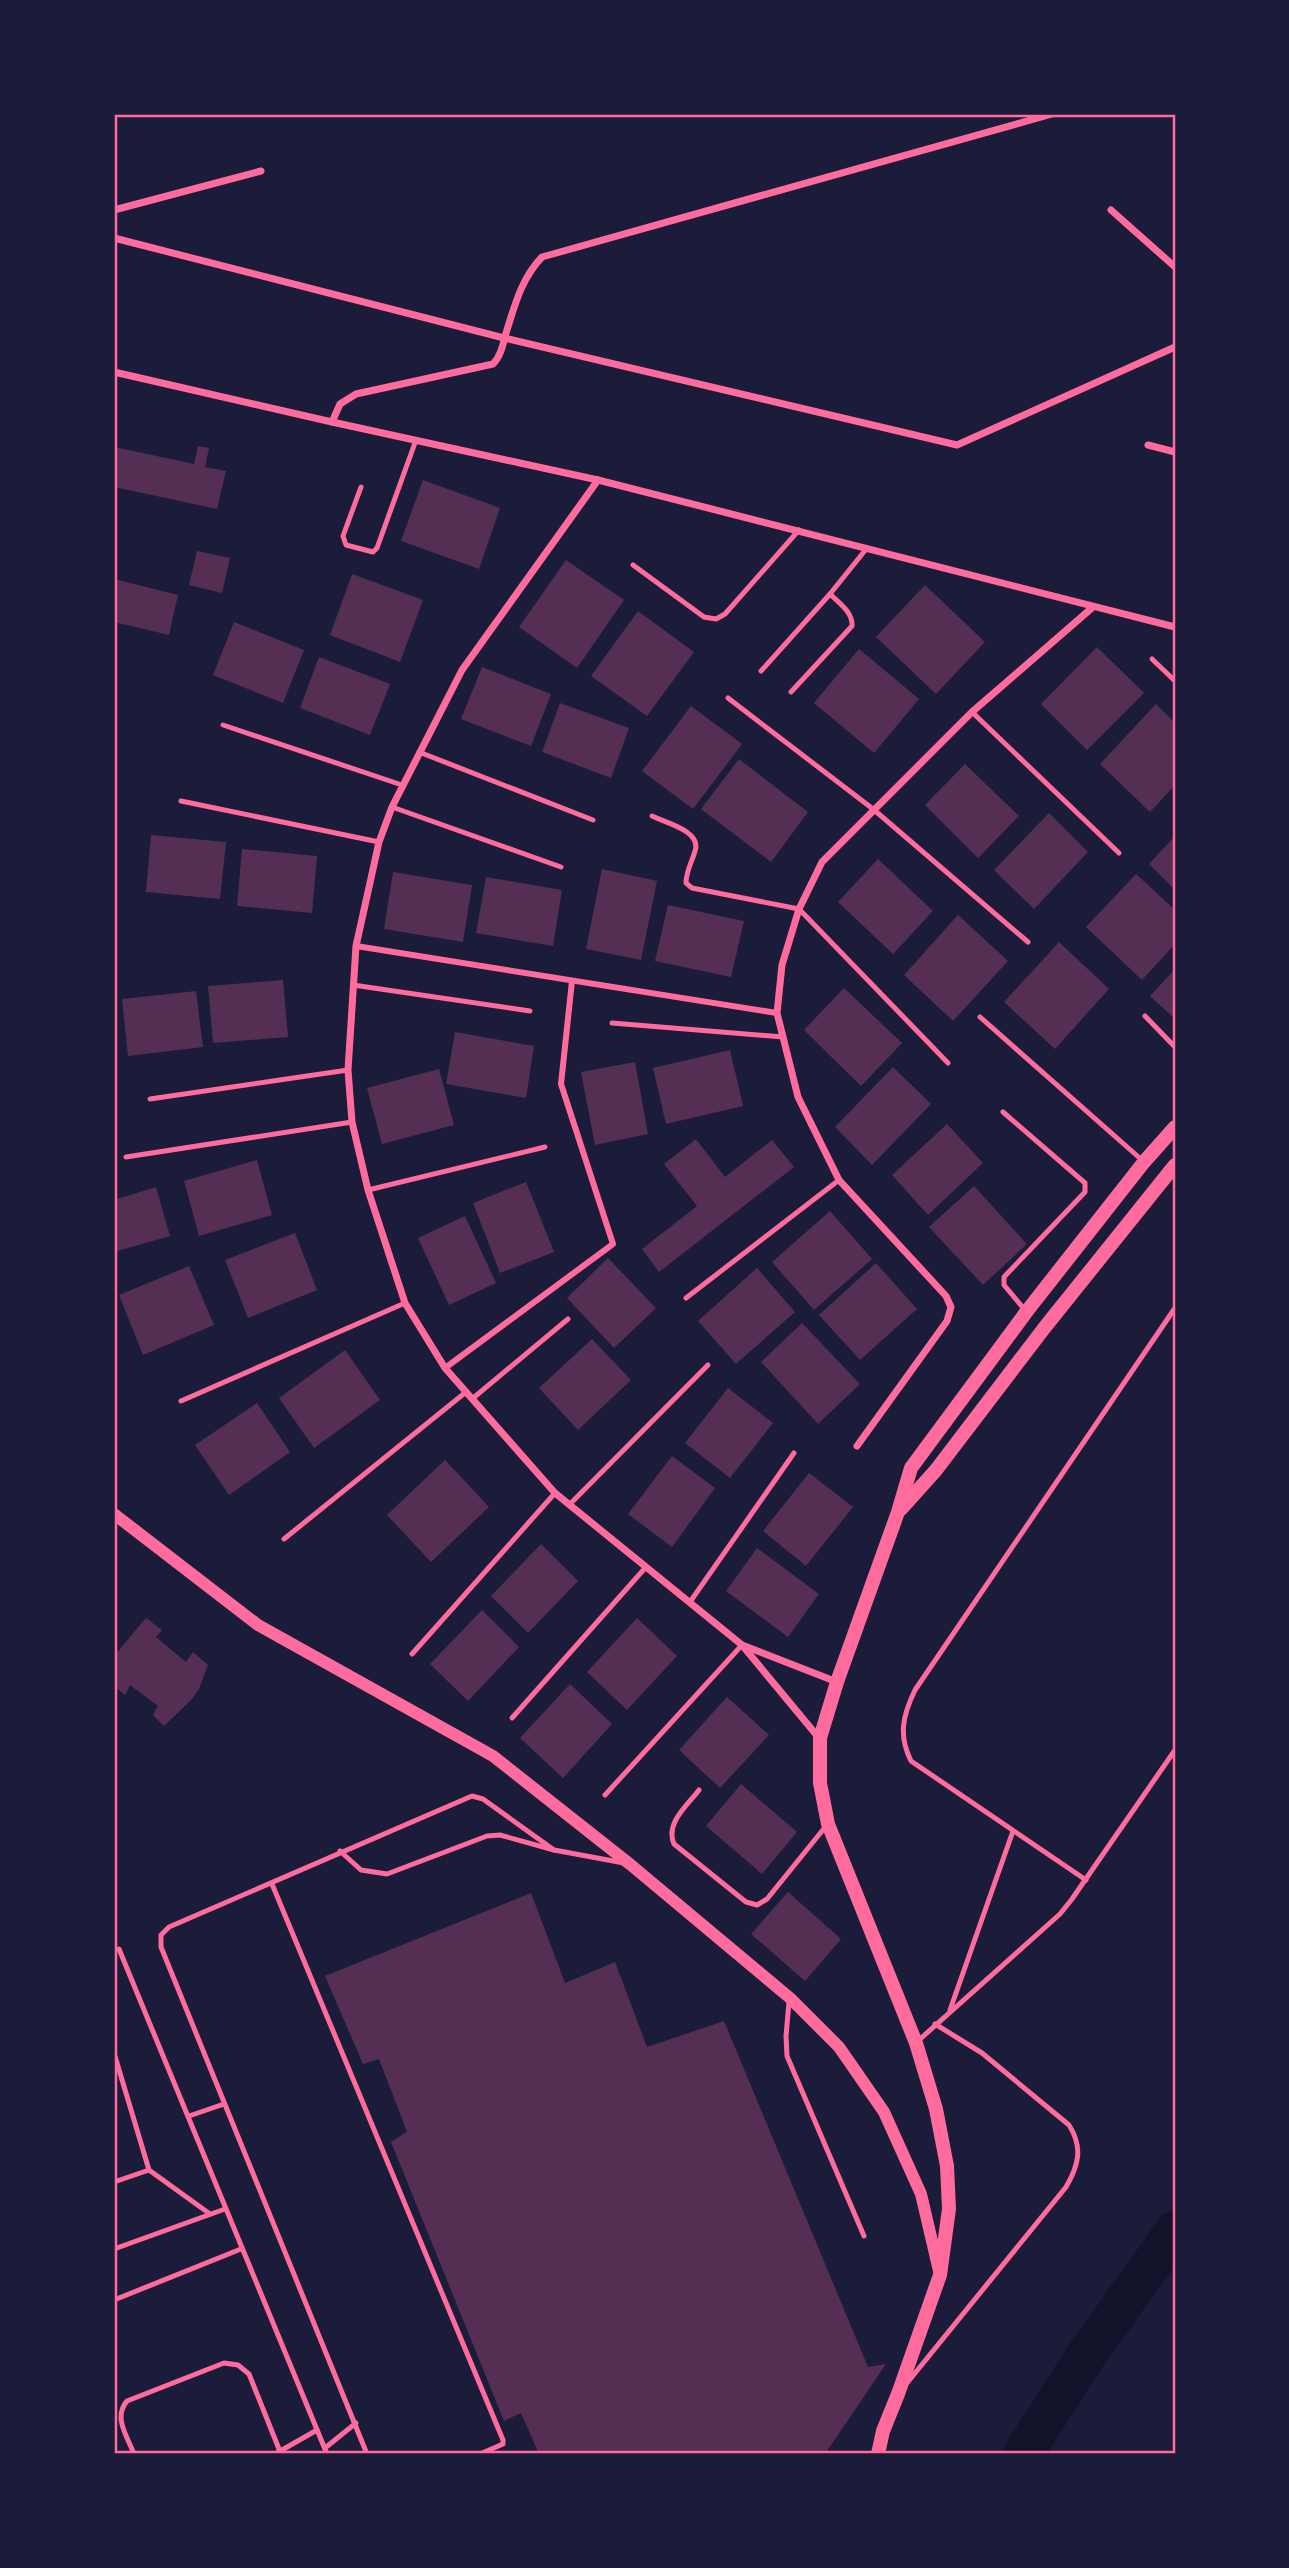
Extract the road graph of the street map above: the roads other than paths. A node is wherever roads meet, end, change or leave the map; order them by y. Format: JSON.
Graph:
{"nodes":[{"id":1,"x":1052,"y":114,"type":"edge"},
{"id":2,"x":261,"y":171,"type":"dead end"},
{"id":3,"x":114,"y":210,"type":"edge"},
{"id":4,"x":1111,"y":210,"type":"dead end"},
{"id":5,"x":114,"y":238,"type":"edge"},
{"id":6,"x":1175,"y":267,"type":"edge"},
{"id":7,"x":505,"y":338,"type":"junction"},
{"id":8,"x":1175,"y":347,"type":"edge"},
{"id":9,"x":114,"y":372,"type":"edge"},
{"id":10,"x":332,"y":422,"type":"junction"},
{"id":11,"x":416,"y":440,"type":"junction"},
{"id":12,"x":1148,"y":445,"type":"dead end"},
{"id":13,"x":1175,"y":452,"type":"edge"},
{"id":14,"x":598,"y":480,"type":"junction"},
{"id":15,"x":361,"y":487,"type":"dead end"},
{"id":16,"x":799,"y":530,"type":"junction"},
{"id":17,"x":867,"y":548,"type":"junction"},
{"id":18,"x":633,"y":565,"type":"dead end"},
{"id":19,"x":830,"y":594,"type":"junction"},
{"id":20,"x":1093,"y":607,"type":"junction"},
{"id":21,"x":1175,"y":627,"type":"edge"},
{"id":22,"x":1152,"y":659,"type":"dead end"},
{"id":23,"x":761,"y":671,"type":"dead end"},
{"id":24,"x":1175,"y":681,"type":"edge"},
{"id":25,"x":792,"y":692,"type":"dead end"},
{"id":26,"x":728,"y":698,"type":"dead end"},
{"id":27,"x":972,"y":712,"type":"junction"},
{"id":28,"x":223,"y":725,"type":"dead end"},
{"id":29,"x":419,"y":752,"type":"junction"},
{"id":30,"x":402,"y":785,"type":"junction"},
{"id":31,"x":181,"y":801,"type":"dead end"},
{"id":32,"x":393,"y":807,"type":"junction"},
{"id":33,"x":873,"y":809,"type":"junction"},
{"id":34,"x":652,"y":816,"type":"dead end"},
{"id":35,"x":593,"y":820,"type":"dead end"},
{"id":36,"x":379,"y":842,"type":"junction"},
{"id":37,"x":1119,"y":853,"type":"dead end"},
{"id":38,"x":561,"y":867,"type":"dead end"},
{"id":39,"x":799,"y":909,"type":"junction"},
{"id":40,"x":1028,"y":942,"type":"dead end"},
{"id":41,"x":356,"y":946,"type":"junction"},
{"id":42,"x":572,"y":981,"type":"junction"},
{"id":43,"x":353,"y":985,"type":"junction"},
{"id":44,"x":530,"y":1011,"type":"dead end"},
{"id":45,"x":777,"y":1013,"type":"junction"},
{"id":46,"x":1145,"y":1016,"type":"dead end"},
{"id":47,"x":980,"y":1017,"type":"dead end"},
{"id":48,"x":612,"y":1023,"type":"dead end"},
{"id":49,"x":783,"y":1037,"type":"junction"},
{"id":50,"x":1175,"y":1047,"type":"edge"},
{"id":51,"x":947,"y":1063,"type":"dead end"},
{"id":52,"x":348,"y":1070,"type":"junction"},
{"id":53,"x":150,"y":1099,"type":"dead end"},
{"id":54,"x":1003,"y":1112,"type":"dead end"},
{"id":55,"x":352,"y":1122,"type":"junction"},
{"id":56,"x":1175,"y":1127,"type":"edge"},
{"id":57,"x":545,"y":1147,"type":"dead end"},
{"id":58,"x":126,"y":1157,"type":"dead end"},
{"id":59,"x":1144,"y":1162,"type":"junction"},
{"id":60,"x":1175,"y":1166,"type":"edge"},
{"id":61,"x":1164,"y":1178,"type":"junction"},
{"id":62,"x":839,"y":1180,"type":"junction"},
{"id":63,"x":369,"y":1189,"type":"junction"},
{"id":64,"x":686,"y":1298,"type":"dead end"},
{"id":65,"x":405,"y":1303,"type":"junction"},
{"id":66,"x":1175,"y":1308,"type":"edge"},
{"id":67,"x":1027,"y":1311,"type":"junction"},
{"id":68,"x":568,"y":1319,"type":"dead end"},
{"id":69,"x":1045,"y":1327,"type":"junction"},
{"id":70,"x":708,"y":1365,"type":"dead end"},
{"id":71,"x":445,"y":1368,"type":"junction"},
{"id":72,"x":466,"y":1392,"type":"junction"},
{"id":73,"x":472,"y":1399,"type":"junction"},
{"id":74,"x":181,"y":1401,"type":"dead end"},
{"id":75,"x":857,"y":1446,"type":"dead end"},
{"id":76,"x":794,"y":1453,"type":"dead end"},
{"id":77,"x":555,"y":1493,"type":"junction"},
{"id":78,"x":570,"y":1504,"type":"junction"},
{"id":79,"x":898,"y":1512,"type":"junction"},
{"id":80,"x":114,"y":1514,"type":"edge"},
{"id":81,"x":284,"y":1539,"type":"dead end"},
{"id":82,"x":646,"y":1567,"type":"junction"},
{"id":83,"x":690,"y":1602,"type":"junction"},
{"id":84,"x":742,"y":1644,"type":"junction"},
{"id":85,"x":412,"y":1654,"type":"dead end"},
{"id":86,"x":837,"y":1682,"type":"junction"},
{"id":87,"x":512,"y":1718,"type":"dead end"},
{"id":88,"x":820,"y":1738,"type":"junction"},
{"id":89,"x":1175,"y":1750,"type":"edge"},
{"id":90,"x":699,"y":1790,"type":"dead end"},
{"id":91,"x":605,"y":1795,"type":"dead end"},
{"id":92,"x":828,"y":1824,"type":"junction"},
{"id":93,"x":1013,"y":1831,"type":"junction"},
{"id":94,"x":554,"y":1850,"type":"junction"},
{"id":95,"x":340,"y":1851,"type":"junction"},
{"id":96,"x":631,"y":1864,"type":"junction"},
{"id":97,"x":1086,"y":1880,"type":"junction"},
{"id":98,"x":272,"y":1884,"type":"junction"},
{"id":99,"x":119,"y":1949,"type":"dead end"},
{"id":100,"x":790,"y":1998,"type":"junction"},
{"id":101,"x":949,"y":2012,"type":"junction"},
{"id":102,"x":935,"y":2024,"type":"junction"},
{"id":103,"x":916,"y":2043,"type":"junction"},
{"id":104,"x":114,"y":2053,"type":"edge"},
{"id":105,"x":224,"y":2104,"type":"junction"},
{"id":106,"x":189,"y":2116,"type":"junction"},
{"id":107,"x":149,"y":2170,"type":"junction"},
{"id":108,"x":114,"y":2182,"type":"edge"},
{"id":109,"x":225,"y":2210,"type":"junction"},
{"id":110,"x":210,"y":2214,"type":"junction"},
{"id":111,"x":864,"y":2236,"type":"dead end"},
{"id":112,"x":114,"y":2249,"type":"edge"},
{"id":113,"x":241,"y":2249,"type":"junction"},
{"id":114,"x":940,"y":2275,"type":"junction"},
{"id":115,"x":114,"y":2300,"type":"edge"},
{"id":116,"x":898,"y":2394,"type":"junction"},
{"id":117,"x":356,"y":2423,"type":"junction"},
{"id":118,"x":317,"y":2430,"type":"junction"},
{"id":119,"x":326,"y":2451,"type":"edge"},
{"id":120,"x":278,"y":2453,"type":"edge"},
{"id":121,"x":134,"y":2454,"type":"edge"},
{"id":122,"x":367,"y":2454,"type":"edge"},
{"id":123,"x":480,"y":2454,"type":"edge"},
{"id":124,"x":878,"y":2454,"type":"edge"}],
"edges":[{"from":1,"to":7,"type":"street"},
{"from":2,"to":3,"type":"street"},
{"from":4,"to":6,"type":"street"},
{"from":5,"to":7,"type":"street"},
{"from":7,"to":8,"type":"street"},
{"from":7,"to":10,"type":"street"},
{"from":9,"to":10,"type":"street"},
{"from":10,"to":11,"type":"street"},
{"from":11,"to":14,"type":"street"},
{"from":11,"to":15,"type":"lane"},
{"from":12,"to":13,"type":"street"},
{"from":14,"to":16,"type":"street"},
{"from":14,"to":29,"type":"street"},
{"from":16,"to":17,"type":"street"},
{"from":16,"to":18,"type":"lane"},
{"from":17,"to":19,"type":"lane"},
{"from":17,"to":20,"type":"street"},
{"from":19,"to":23,"type":"lane"},
{"from":19,"to":25,"type":"lane"},
{"from":20,"to":21,"type":"street"},
{"from":20,"to":27,"type":"street"},
{"from":22,"to":24,"type":"lane"},
{"from":26,"to":33,"type":"lane"},
{"from":27,"to":33,"type":"street"},
{"from":27,"to":37,"type":"lane"},
{"from":28,"to":30,"type":"lane"},
{"from":29,"to":30,"type":"street"},
{"from":29,"to":35,"type":"lane"},
{"from":30,"to":32,"type":"street"},
{"from":31,"to":36,"type":"lane"},
{"from":32,"to":36,"type":"street"},
{"from":32,"to":38,"type":"lane"},
{"from":33,"to":39,"type":"street"},
{"from":33,"to":40,"type":"lane"},
{"from":34,"to":39,"type":"lane"},
{"from":36,"to":41,"type":"street"},
{"from":39,"to":45,"type":"street"},
{"from":39,"to":51,"type":"lane"},
{"from":41,"to":42,"type":"street"},
{"from":41,"to":43,"type":"street"},
{"from":42,"to":45,"type":"street"},
{"from":42,"to":71,"type":"street"},
{"from":43,"to":44,"type":"lane"},
{"from":43,"to":52,"type":"street"},
{"from":45,"to":49,"type":"street"},
{"from":46,"to":50,"type":"lane"},
{"from":47,"to":59,"type":"lane"},
{"from":48,"to":49,"type":"lane"},
{"from":49,"to":62,"type":"street"},
{"from":52,"to":53,"type":"lane"},
{"from":52,"to":55,"type":"street"},
{"from":54,"to":67,"type":"lane"},
{"from":55,"to":58,"type":"lane"},
{"from":55,"to":63,"type":"street"},
{"from":56,"to":59,"type":"main road"},
{"from":57,"to":63,"type":"lane"},
{"from":59,"to":61,"type":"main road"},
{"from":59,"to":67,"type":"main road"},
{"from":60,"to":61,"type":"main road"},
{"from":61,"to":69,"type":"main road"},
{"from":62,"to":64,"type":"lane"},
{"from":62,"to":75,"type":"street"},
{"from":63,"to":65,"type":"street"},
{"from":65,"to":71,"type":"street"},
{"from":65,"to":74,"type":"lane"},
{"from":66,"to":93,"type":"lane"},
{"from":67,"to":69,"type":"main road"},
{"from":67,"to":79,"type":"main road"},
{"from":68,"to":73,"type":"lane"},
{"from":69,"to":79,"type":"main road"},
{"from":70,"to":78,"type":"lane"},
{"from":71,"to":72,"type":"street"},
{"from":72,"to":73,"type":"street"},
{"from":72,"to":81,"type":"lane"},
{"from":73,"to":77,"type":"street"},
{"from":76,"to":83,"type":"lane"},
{"from":77,"to":78,"type":"street"},
{"from":77,"to":85,"type":"lane"},
{"from":78,"to":82,"type":"street"},
{"from":79,"to":86,"type":"main road"},
{"from":80,"to":96,"type":"street"},
{"from":82,"to":83,"type":"street"},
{"from":82,"to":87,"type":"lane"},
{"from":83,"to":84,"type":"street"},
{"from":84,"to":86,"type":"street"},
{"from":84,"to":88,"type":"street"},
{"from":84,"to":91,"type":"lane"},
{"from":86,"to":88,"type":"main road"},
{"from":88,"to":92,"type":"main road"},
{"from":89,"to":97,"type":"lane"},
{"from":90,"to":92,"type":"lane"},
{"from":92,"to":103,"type":"main road"},
{"from":93,"to":97,"type":"lane"},
{"from":93,"to":101,"type":"lane"},
{"from":94,"to":95,"type":"lane"},
{"from":94,"to":95,"type":"lane"},
{"from":94,"to":96,"type":"lane"},
{"from":95,"to":98,"type":"lane"},
{"from":96,"to":100,"type":"street"},
{"from":97,"to":101,"type":"lane"},
{"from":98,"to":105,"type":"lane"},
{"from":98,"to":123,"type":"lane"},
{"from":99,"to":106,"type":"lane"},
{"from":100,"to":111,"type":"lane"},
{"from":100,"to":114,"type":"street"},
{"from":101,"to":102,"type":"lane"},
{"from":102,"to":103,"type":"lane"},
{"from":102,"to":116,"type":"lane"},
{"from":103,"to":114,"type":"main road"},
{"from":104,"to":107,"type":"lane"},
{"from":105,"to":106,"type":"lane"},
{"from":105,"to":117,"type":"lane"},
{"from":106,"to":109,"type":"lane"},
{"from":107,"to":108,"type":"lane"},
{"from":107,"to":110,"type":"lane"},
{"from":109,"to":110,"type":"lane"},
{"from":109,"to":113,"type":"lane"},
{"from":110,"to":112,"type":"lane"},
{"from":113,"to":115,"type":"lane"},
{"from":113,"to":118,"type":"lane"},
{"from":114,"to":116,"type":"main road"},
{"from":116,"to":124,"type":"main road"},
{"from":117,"to":119,"type":"lane"},
{"from":117,"to":122,"type":"lane"},
{"from":118,"to":119,"type":"lane"},
{"from":118,"to":120,"type":"lane"},
{"from":120,"to":121,"type":"lane"}]}
